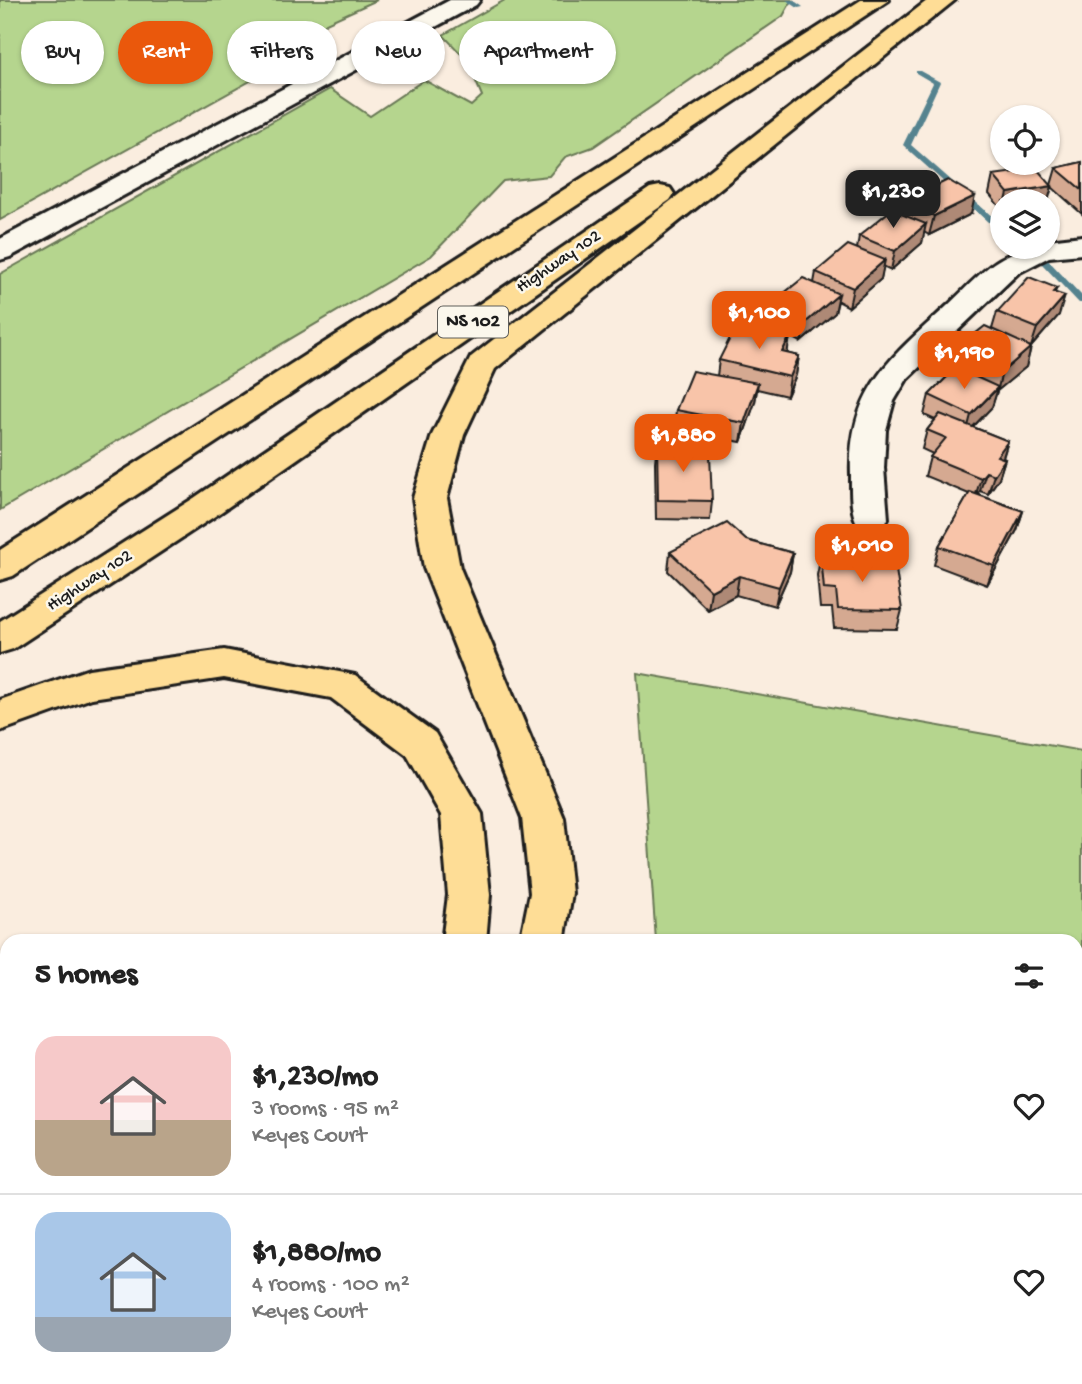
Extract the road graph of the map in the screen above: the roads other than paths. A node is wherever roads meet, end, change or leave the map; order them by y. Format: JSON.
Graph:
{"nodes":[{"id":1,"x":468,"y":0,"type":"edge"},
{"id":2,"x":877,"y":0,"type":"edge"},
{"id":3,"x":943,"y":0,"type":"edge"},
{"id":4,"x":1082,"y":245,"type":"edge"},
{"id":5,"x":0,"y":251,"type":"edge"},
{"id":6,"x":270,"y":390,"type":"junction"},
{"id":7,"x":871,"y":519,"type":"dead end"},
{"id":8,"x":0,"y":551,"type":"edge"},
{"id":9,"x":0,"y":567,"type":"edge"},
{"id":10,"x":0,"y":639,"type":"edge"},
{"id":11,"x":0,"y":716,"type":"edge"},
{"id":12,"x":465,"y":934,"type":"edge"},
{"id":13,"x":543,"y":934,"type":"edge"}],
"edges":[{"from":1,"to":5,"type":"street"},
{"from":2,"to":6,"type":"highway","number":"NS 102"},
{"from":3,"to":10,"type":"highway","name":"Highway 102","number":"NS 102"},
{"from":3,"to":13,"type":"highway"},
{"from":4,"to":7,"type":"street"},
{"from":6,"to":8,"type":"highway"},
{"from":6,"to":9,"type":"highway","number":"NS 102"},
{"from":11,"to":12,"type":"highway"}]}
